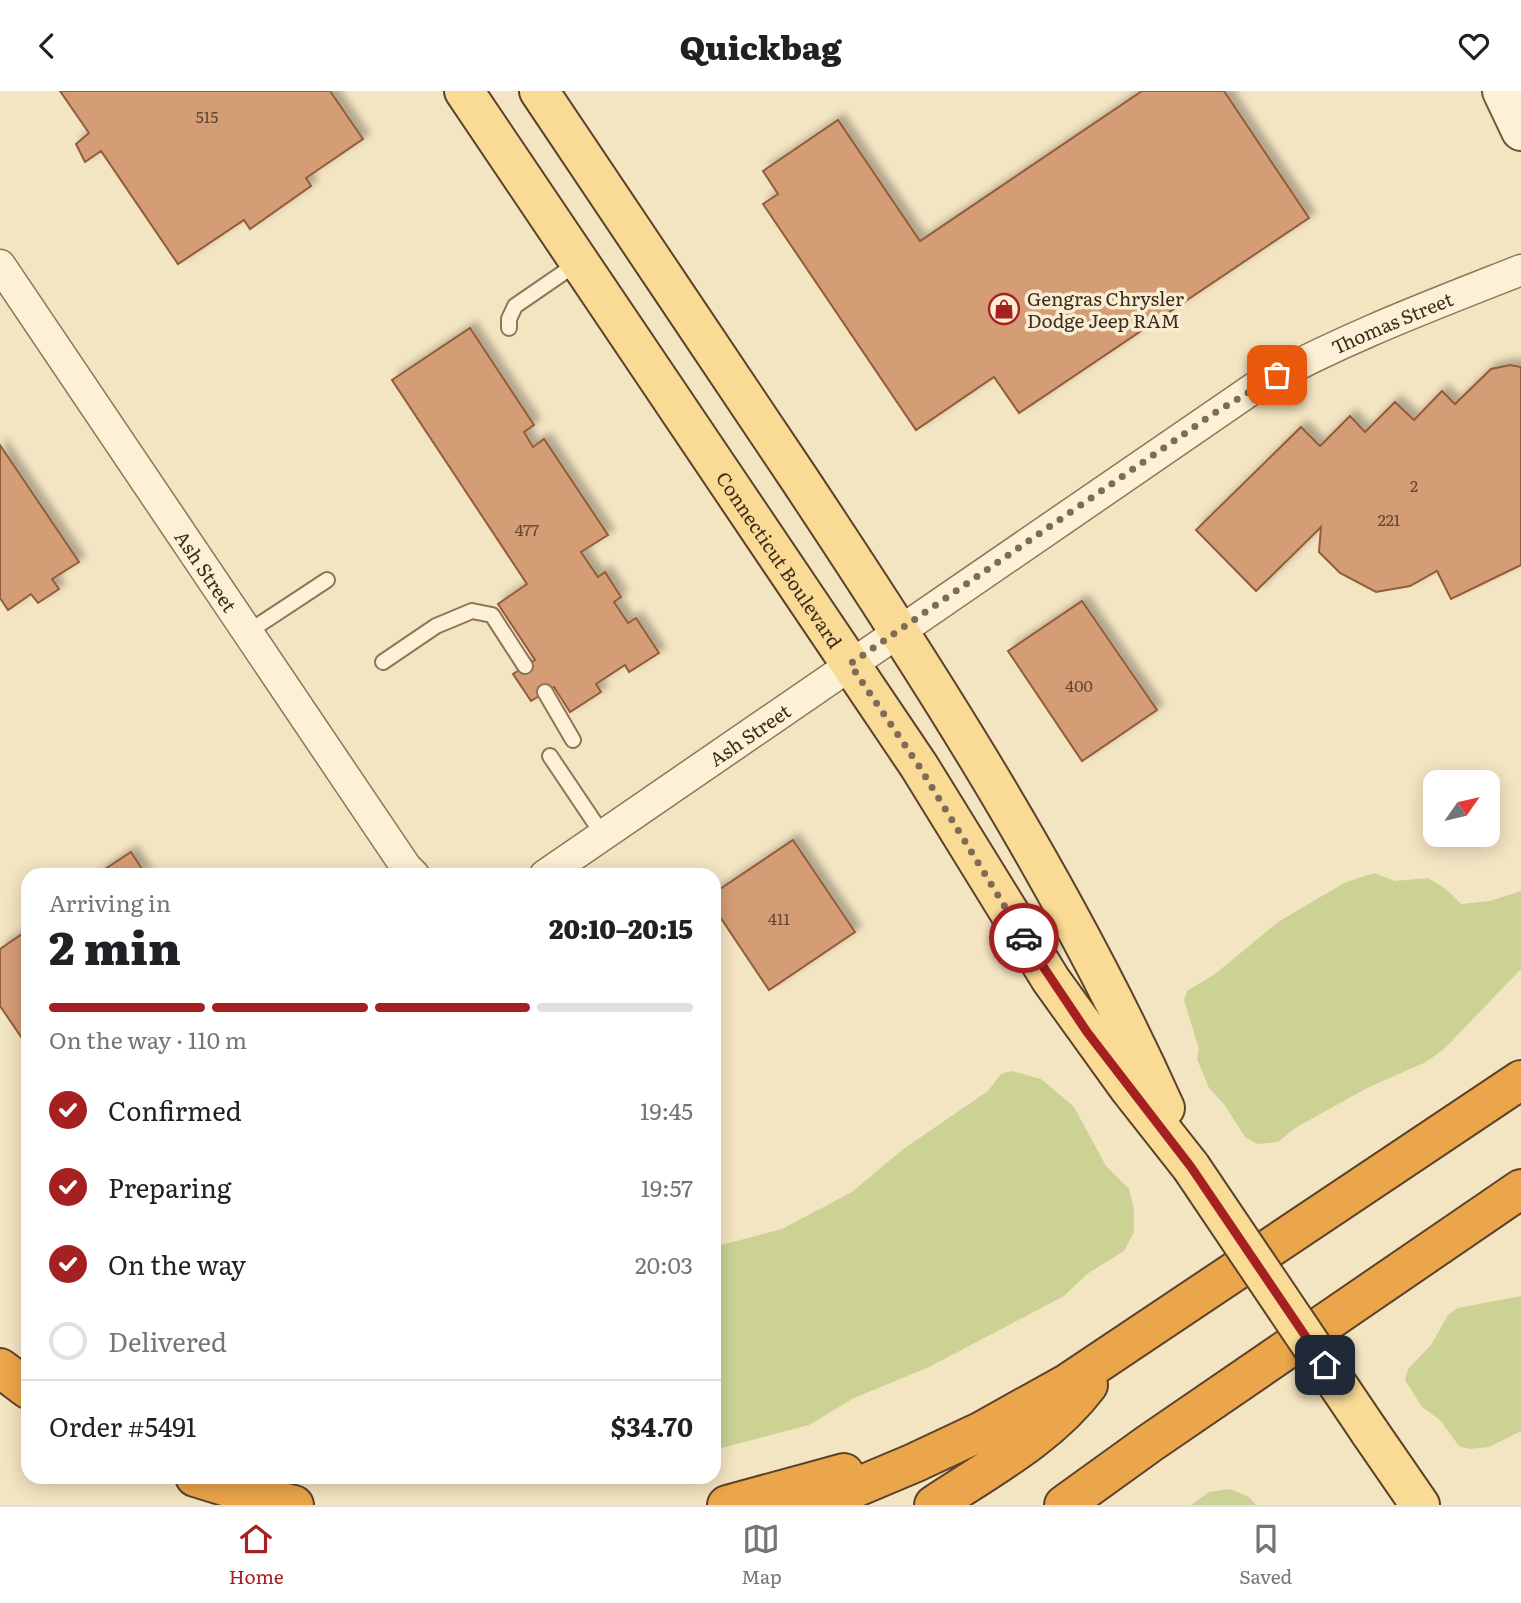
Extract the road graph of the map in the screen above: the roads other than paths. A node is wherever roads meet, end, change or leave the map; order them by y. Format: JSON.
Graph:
{"nodes":[{"id":1,"x":464,"y":91,"type":"edge"},
{"id":2,"x":539,"y":91,"type":"edge"},
{"id":3,"x":1502,"y":91,"type":"edge"},
{"id":4,"x":1521,"y":131,"type":"edge"},
{"id":5,"x":579,"y":262,"type":"junction"},
{"id":6,"x":0,"y":265,"type":"edge"},
{"id":7,"x":1521,"y":270,"type":"edge"},
{"id":8,"x":509,"y":328,"type":"dead end"},
{"id":9,"x":327,"y":580,"type":"dead end"},
{"id":10,"x":900,"y":631,"type":"junction"},
{"id":11,"x":248,"y":632,"type":"junction"},
{"id":12,"x":383,"y":662,"type":"dead end"},
{"id":13,"x":850,"y":664,"type":"junction"},
{"id":14,"x":525,"y":666,"type":"dead end"},
{"id":15,"x":545,"y":692,"type":"dead end"},
{"id":16,"x":573,"y":740,"type":"dead end"},
{"id":17,"x":550,"y":756,"type":"dead end"},
{"id":18,"x":603,"y":835,"type":"junction"},
{"id":19,"x":407,"y":868,"type":"edge"},
{"id":20,"x":555,"y":868,"type":"edge"},
{"id":21,"x":1521,"y":1080,"type":"edge"},
{"id":22,"x":1191,"y":1167,"type":"junction"},
{"id":23,"x":1521,"y":1189,"type":"edge"},
{"id":24,"x":1105,"y":1360,"type":"junction"},
{"id":25,"x":0,"y":1368,"type":"edge"},
{"id":26,"x":21,"y":1384,"type":"edge"},
{"id":27,"x":999,"y":1422,"type":"junction"},
{"id":28,"x":216,"y":1484,"type":"edge"},
{"id":29,"x":294,"y":1505,"type":"edge"},
{"id":30,"x":727,"y":1505,"type":"edge"},
{"id":31,"x":814,"y":1505,"type":"edge"},
{"id":32,"x":934,"y":1505,"type":"edge"},
{"id":33,"x":1064,"y":1505,"type":"edge"},
{"id":34,"x":1420,"y":1505,"type":"edge"}],
"edges":[{"from":1,"to":5,"type":"main road","name":"Connecticut Boulevard"},
{"from":2,"to":10,"type":"main road","name":"Connecticut Boulevard"},
{"from":3,"to":4,"type":"main road"},
{"from":5,"to":8,"type":"lane"},
{"from":5,"to":13,"type":"main road","name":"Connecticut Boulevard"},
{"from":6,"to":11,"type":"street","name":"Ash Street"},
{"from":7,"to":10,"type":"street","name":"Thomas Street"},
{"from":9,"to":11,"type":"lane"},
{"from":10,"to":13,"type":"street","name":"Thomas Street"},
{"from":10,"to":22,"type":"main road","name":"Connecticut Boulevard"},
{"from":11,"to":19,"type":"street","name":"Ash Street"},
{"from":12,"to":14,"type":"lane"},
{"from":13,"to":18,"type":"street","name":"Ash Street"},
{"from":13,"to":22,"type":"main road","name":"Connecticut Boulevard"},
{"from":15,"to":16,"type":"lane"},
{"from":17,"to":18,"type":"lane"},
{"from":18,"to":20,"type":"street","name":"Ash Street"},
{"from":21,"to":24,"type":"highway"},
{"from":22,"to":34,"type":"main road","name":"Connecticut Boulevard","bridge":true},
{"from":23,"to":33,"type":"highway"},
{"from":24,"to":27,"type":"highway"},
{"from":24,"to":32,"type":"highway"},
{"from":25,"to":26,"type":"highway"},
{"from":27,"to":30,"type":"highway"},
{"from":27,"to":31,"type":"highway"},
{"from":28,"to":29,"type":"highway"}]}
